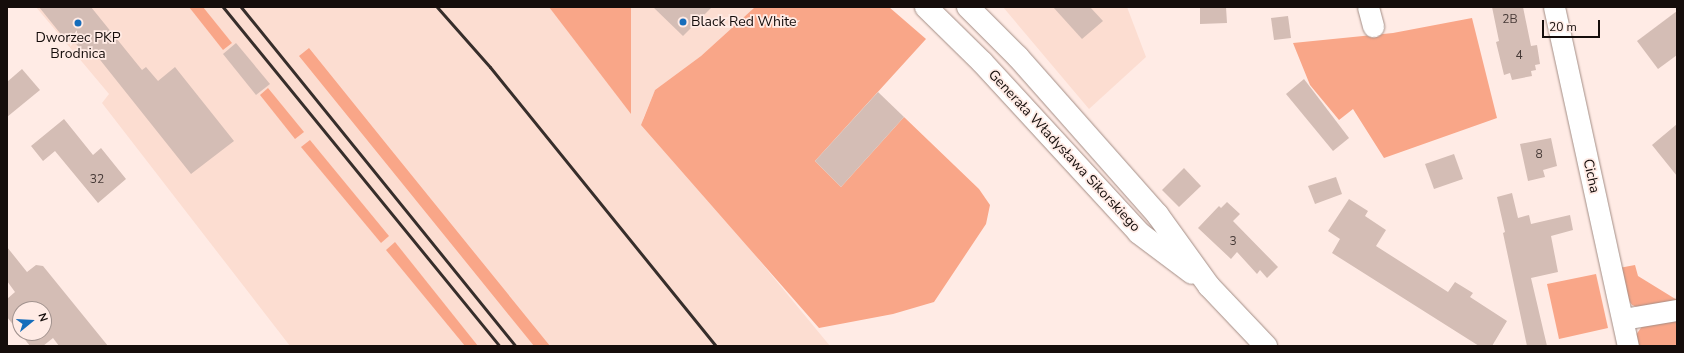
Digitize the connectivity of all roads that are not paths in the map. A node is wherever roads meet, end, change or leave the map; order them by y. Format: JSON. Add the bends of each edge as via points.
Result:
{"nodes":[{"id":1,"x":926,"y":7,"type":"edge"},
{"id":2,"x":968,"y":7,"type":"edge"},
{"id":3,"x":1554,"y":7,"type":"edge"},
{"id":4,"x":1209,"y":286,"type":"junction"},
{"id":5,"x":1677,"y":310,"type":"edge"},
{"id":6,"x":1623,"y":319,"type":"junction"},
{"id":7,"x":1266,"y":346,"type":"edge"},
{"id":8,"x":1628,"y":346,"type":"edge"}],
"edges":[{"from":1,"to":4,"type":"main road","name":"Generała Władysława Sikorskiego","via":[[982,62],[1138,233]]},
{"from":2,"to":4,"type":"main road","name":"Generała Władysława Sikorskiego","via":[[1018,57],[1157,214]]},
{"from":3,"to":6,"type":"street","name":"Cicha"},
{"from":4,"to":7,"type":"main road","name":"Generała Władysława Sikorskiego"},
{"from":5,"to":6,"type":"street"},
{"from":6,"to":8,"type":"street","name":"Cicha"}]}
